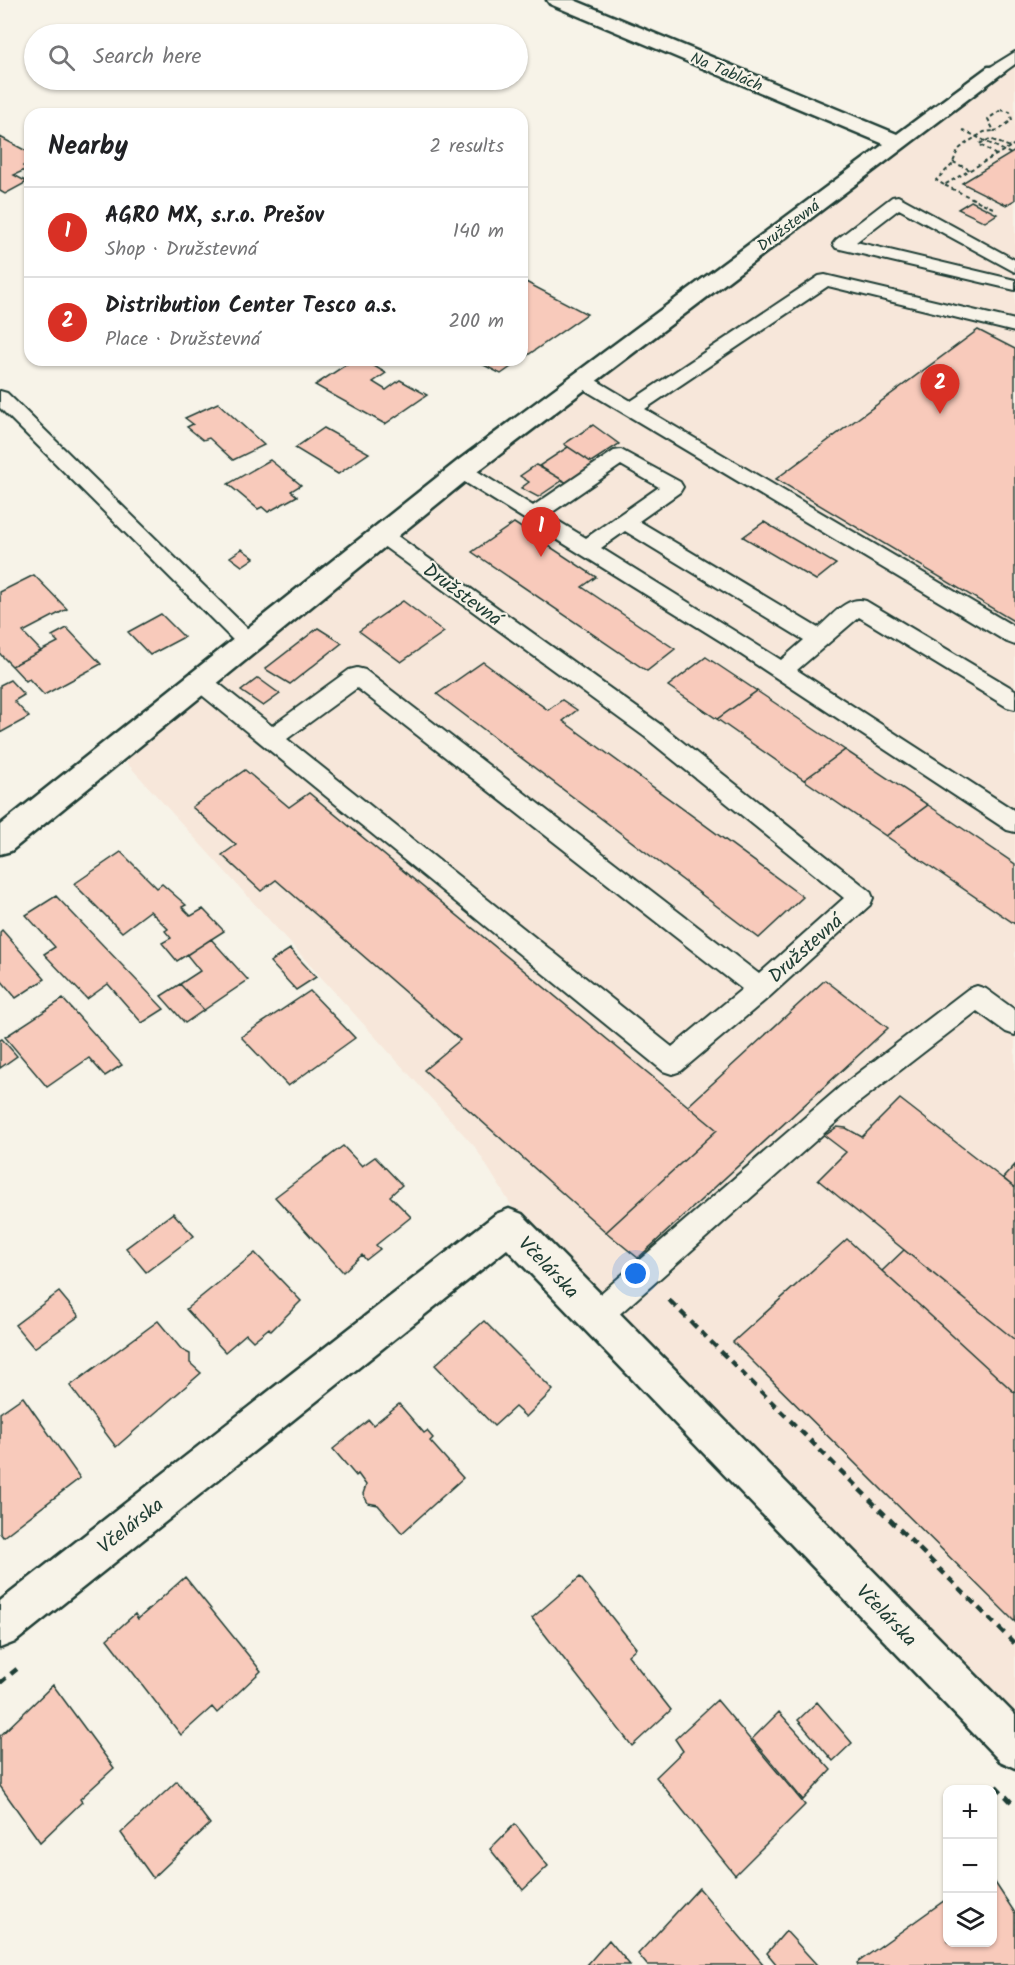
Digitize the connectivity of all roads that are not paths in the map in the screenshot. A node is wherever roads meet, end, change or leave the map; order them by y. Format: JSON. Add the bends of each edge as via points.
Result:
{"nodes":[{"id":1,"x":557,"y":0,"type":"edge"},
{"id":2,"x":1015,"y":57,"type":"edge"},
{"id":3,"x":994,"y":71,"type":"junction"},
{"id":4,"x":1015,"y":81,"type":"edge"},
{"id":5,"x":897,"y":142,"type":"junction"},
{"id":6,"x":1015,"y":267,"type":"edge"},
{"id":7,"x":1015,"y":285,"type":"edge"},
{"id":8,"x":1015,"y":326,"type":"edge"},
{"id":9,"x":582,"y":380,"type":"junction"},
{"id":10,"x":0,"y":397,"type":"edge"},
{"id":11,"x":632,"y":409,"type":"junction"},
{"id":12,"x":462,"y":471,"type":"junction"},
{"id":13,"x":533,"y":515,"type":"junction"},
{"id":14,"x":624,"y":521,"type":"junction"},
{"id":15,"x":382,"y":535,"type":"junction"},
{"id":16,"x":586,"y":548,"type":"junction"},
{"id":17,"x":1015,"y":637,"type":"edge"},
{"id":18,"x":820,"y":639,"type":"junction"},
{"id":19,"x":248,"y":642,"type":"junction"},
{"id":20,"x":782,"y":670,"type":"junction"},
{"id":21,"x":200,"y":681,"type":"junction"},
{"id":22,"x":1015,"y":701,"type":"edge"},
{"id":23,"x":272,"y":738,"type":"junction"},
{"id":24,"x":1015,"y":823,"type":"edge"},
{"id":25,"x":0,"y":842,"type":"edge"},
{"id":26,"x":760,"y":989,"type":"junction"},
{"id":27,"x":1015,"y":1024,"type":"edge"},
{"id":28,"x":596,"y":1316,"type":"junction"},
{"id":29,"x":0,"y":1627,"type":"edge"},
{"id":30,"x":1015,"y":1746,"type":"edge"}],
"edges":[{"from":1,"to":5,"type":"street","name":"Na Tablách"},
{"from":2,"to":3,"type":"lane","name":"Družstevná"},
{"from":3,"to":4,"type":"lane"},
{"from":3,"to":5,"type":"street","name":"Družstevná"},
{"from":5,"to":9,"type":"street","name":"Družstevná"},
{"from":6,"to":7,"type":"lane","via":[[898,201],[842,244]]},
{"from":8,"to":11,"type":"lane","via":[[825,280]]},
{"from":9,"to":11,"type":"lane"},
{"from":9,"to":12,"type":"street","name":"Družstevná"},
{"from":10,"to":19,"type":"lane"},
{"from":11,"to":17,"type":"lane"},
{"from":12,"to":13,"type":"lane"},
{"from":12,"to":15,"type":"street","name":"Družstevná"},
{"from":13,"to":14,"type":"lane","via":[[621,456],[673,487]]},
{"from":13,"to":16,"type":"lane"},
{"from":14,"to":16,"type":"lane"},
{"from":14,"to":18,"type":"lane"},
{"from":15,"to":19,"type":"street","name":"Družstevná"},
{"from":15,"to":26,"type":"lane","name":"Družstevná","via":[[653,732],[861,898]]},
{"from":16,"to":20,"type":"lane"},
{"from":18,"to":20,"type":"lane"},
{"from":18,"to":22,"type":"lane","via":[[858,606]]},
{"from":19,"to":21,"type":"street","name":"Družstevná"},
{"from":20,"to":24,"type":"lane"},
{"from":21,"to":23,"type":"lane"},
{"from":21,"to":25,"type":"street","name":"Družstevná"},
{"from":23,"to":26,"type":"lane","name":"Družstevná","via":[[357,676]]},
{"from":23,"to":26,"type":"lane","via":[[672,1063]]},
{"from":27,"to":28,"type":"lane","via":[[977,997],[849,1095]]},
{"from":28,"to":29,"type":"street","name":"Včelárska","via":[[509,1226]]},
{"from":28,"to":30,"type":"street","name":"Včelárska"}]}
